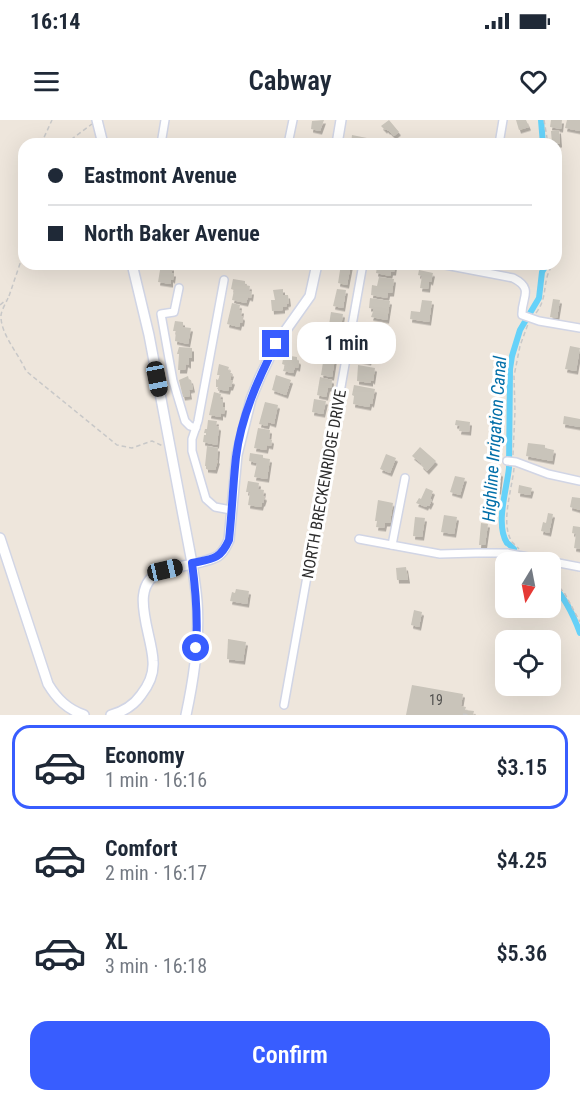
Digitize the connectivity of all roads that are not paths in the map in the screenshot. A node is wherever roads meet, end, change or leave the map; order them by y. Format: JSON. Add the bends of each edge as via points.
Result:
{"nodes":[{"id":1,"x":97,"y":120,"type":"edge"},
{"id":2,"x":165,"y":120,"type":"edge"},
{"id":3,"x":293,"y":120,"type":"edge"},
{"id":4,"x":341,"y":120,"type":"edge"},
{"id":5,"x":503,"y":120,"type":"edge"},
{"id":6,"x":102,"y":138,"type":"edge"},
{"id":7,"x":162,"y":138,"type":"edge"},
{"id":8,"x":289,"y":138,"type":"edge"},
{"id":9,"x":338,"y":138,"type":"edge"},
{"id":10,"x":500,"y":138,"type":"edge"},
{"id":11,"x":133,"y":270,"type":"edge"},
{"id":12,"x":316,"y":270,"type":"edge"},
{"id":13,"x":362,"y":270,"type":"edge"},
{"id":14,"x":471,"y":270,"type":"edge"},
{"id":15,"x":224,"y":280,"type":"dead end"},
{"id":16,"x":179,"y":288,"type":"dead end"},
{"id":17,"x":580,"y":328,"type":"edge"},
{"id":18,"x":196,"y":428,"type":"junction"},
{"id":19,"x":507,"y":461,"type":"dead end"},
{"id":20,"x":405,"y":478,"type":"dead end"},
{"id":21,"x":580,"y":480,"type":"edge"},
{"id":22,"x":231,"y":510,"type":"junction"},
{"id":23,"x":0,"y":538,"type":"edge"},
{"id":24,"x":359,"y":539,"type":"dead end"},
{"id":25,"x":392,"y":545,"type":"junction"},
{"id":26,"x":192,"y":563,"type":"junction"},
{"id":27,"x":580,"y":567,"type":"edge"},
{"id":28,"x":284,"y":705,"type":"dead end"},
{"id":29,"x":84,"y":715,"type":"edge"},
{"id":30,"x":111,"y":715,"type":"edge"},
{"id":31,"x":186,"y":715,"type":"edge"}],
"edges":[{"from":1,"to":6,"type":"main road"},
{"from":2,"to":7,"type":"street"},
{"from":3,"to":8,"type":"street"},
{"from":4,"to":9,"type":"main road"},
{"from":5,"to":10,"type":"street"},
{"from":11,"to":26,"type":"main road"},
{"from":12,"to":22,"type":"main road","via":[[310,296],[276,344],[250,399],[237,454]]},
{"from":13,"to":28,"type":"street","name":"NORTH BRECKENRIDGE DRIVE"},
{"from":14,"to":17,"type":"street","via":[[522,282],[526,298],[522,315]]},
{"from":15,"to":18,"type":"street"},
{"from":16,"to":18,"type":"street","via":[[174,312],[160,314],[184,421]]},
{"from":18,"to":22,"type":"street","via":[[192,451],[206,500],[215,507]]},
{"from":19,"to":21,"type":"street"},
{"from":20,"to":25,"type":"street"},
{"from":22,"to":26,"type":"main road","via":[[225,549],[219,556]]},
{"from":23,"to":29,"type":"main road","via":[[48,684],[62,704]]},
{"from":24,"to":25,"type":"street"},
{"from":25,"to":27,"type":"street","via":[[440,554],[531,557]]},
{"from":26,"to":30,"type":"main road","via":[[159,572],[148,581],[143,599],[153,660],[151,677],[138,700]]},
{"from":26,"to":31,"type":"main road","via":[[197,628],[194,678]]}]}
